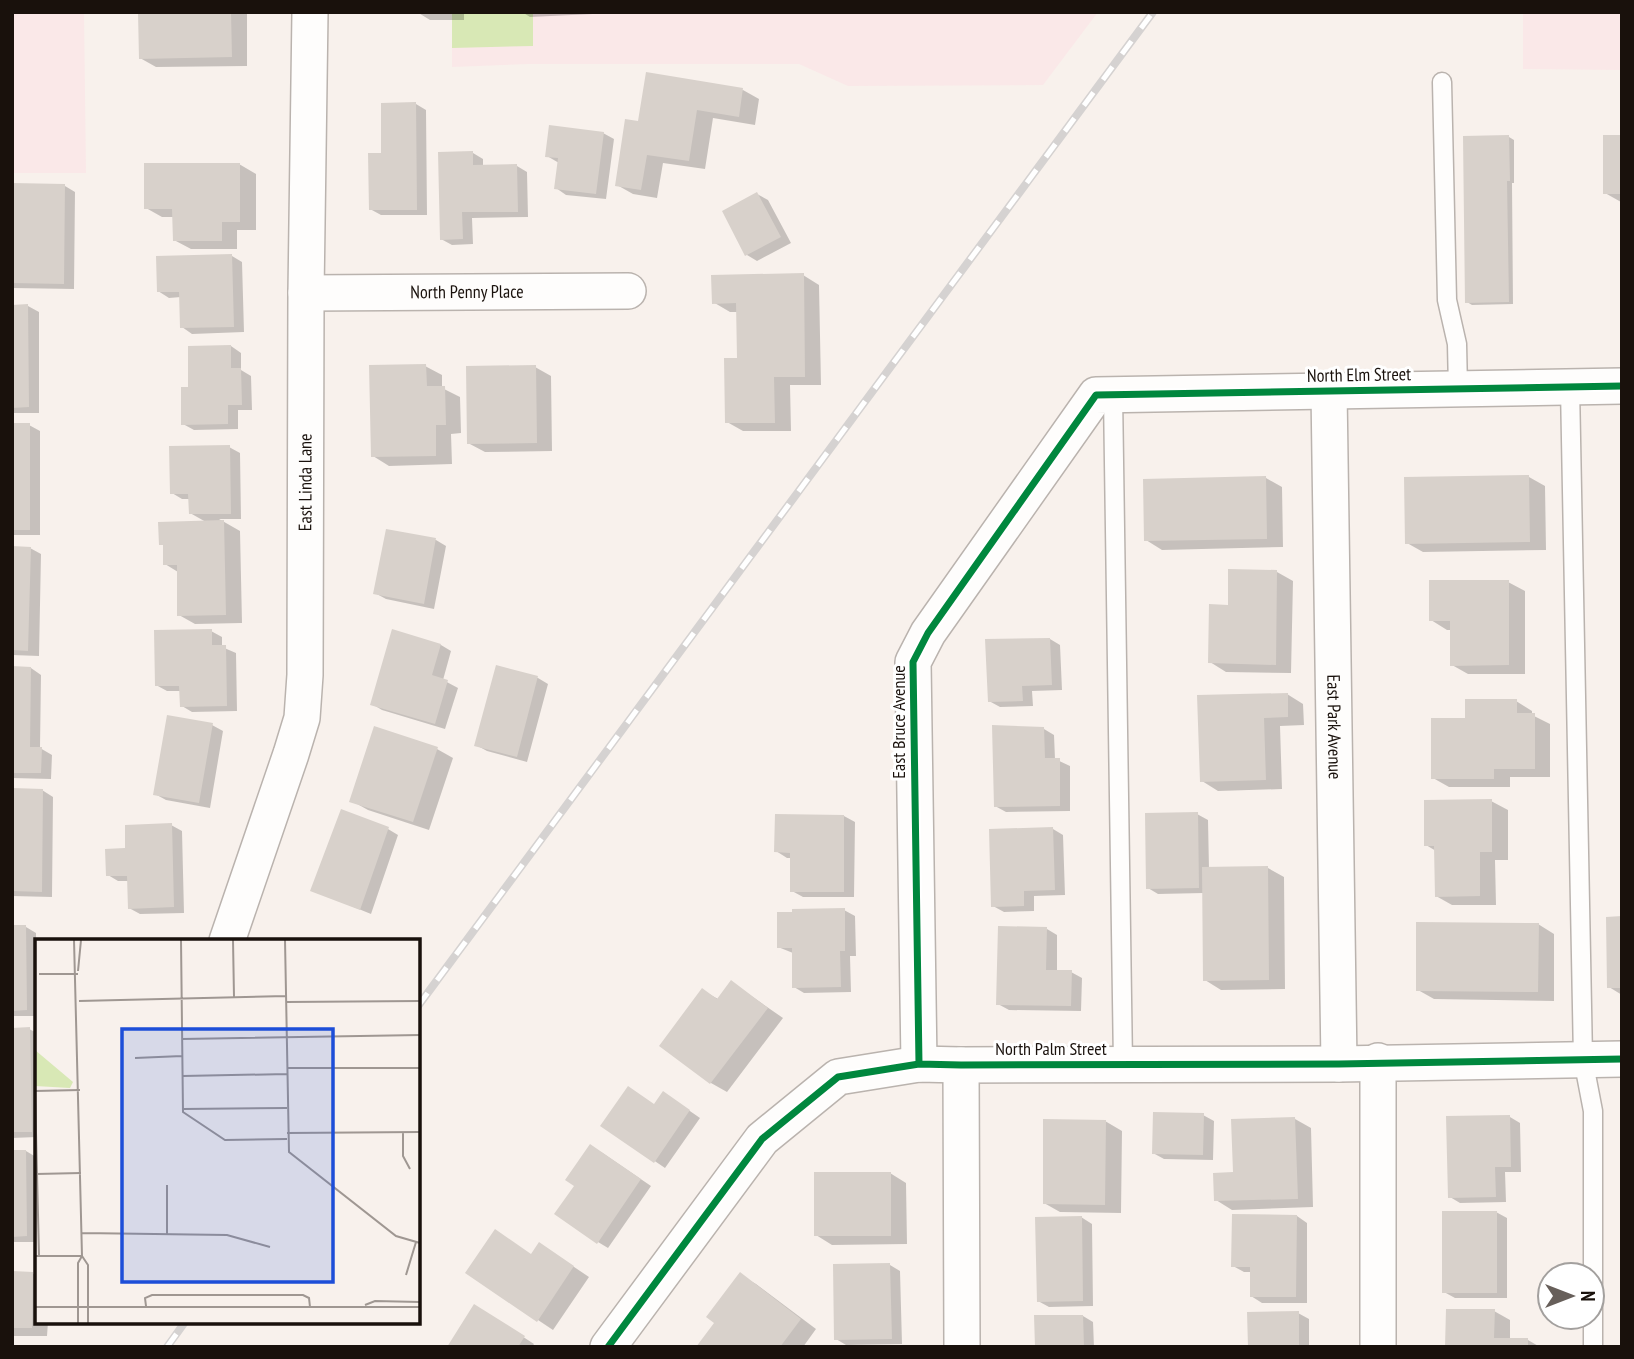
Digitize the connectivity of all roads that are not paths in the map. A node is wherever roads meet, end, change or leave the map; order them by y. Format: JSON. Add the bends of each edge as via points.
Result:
{"nodes":[{"id":1,"x":310,"y":12,"type":"edge"},
{"id":2,"x":1442,"y":82,"type":"dead end"},
{"id":3,"x":628,"y":290,"type":"dead end"},
{"id":4,"x":306,"y":293,"type":"junction"},
{"id":5,"x":1622,"y":386,"type":"edge"},
{"id":6,"x":1570,"y":387,"type":"junction"},
{"id":7,"x":1458,"y":389,"type":"junction"},
{"id":8,"x":1329,"y":391,"type":"junction"},
{"id":9,"x":1105,"y":394,"type":"junction"},
{"id":10,"x":228,"y":939,"type":"edge"},
{"id":11,"x":1583,"y":1059,"type":"junction"},
{"id":12,"x":1622,"y":1059,"type":"edge"},
{"id":13,"x":1378,"y":1061,"type":"junction"},
{"id":14,"x":919,"y":1064,"type":"junction"},
{"id":15,"x":1339,"y":1064,"type":"junction"},
{"id":16,"x":961,"y":1065,"type":"junction"},
{"id":17,"x":1123,"y":1065,"type":"junction"},
{"id":18,"x":608,"y":1347,"type":"edge"},
{"id":19,"x":962,"y":1347,"type":"edge"},
{"id":20,"x":1378,"y":1347,"type":"edge"},
{"id":21,"x":1593,"y":1347,"type":"edge"}],
"edges":[{"from":1,"to":4,"type":"street","name":"East Linda Lane"},
{"from":2,"to":7,"type":"lane","via":[[1447,300],[1457,344]]},
{"from":3,"to":4,"type":"street","name":"North Penny Place"},
{"from":4,"to":10,"type":"street","name":"East Linda Lane","via":[[302,718]]},
{"from":5,"to":6,"type":"street","name":"North Elm Street"},
{"from":6,"to":7,"type":"street","name":"North Elm Street"},
{"from":6,"to":11,"type":"lane"},
{"from":7,"to":8,"type":"street","name":"North Elm Street"},
{"from":8,"to":9,"type":"street","name":"North Elm Street"},
{"from":8,"to":15,"type":"street","name":"East Park Avenue"},
{"from":9,"to":14,"type":"street","name":"East Bruce Avenue","via":[[928,634],[913,662]]},
{"from":9,"to":17,"type":"lane"},
{"from":11,"to":12,"type":"street","name":"North Palm Street"},
{"from":11,"to":13,"type":"street","name":"North Palm Street"},
{"from":11,"to":21,"type":"lane","via":[[1593,1111]]},
{"from":13,"to":15,"type":"street","name":"North Palm Street"},
{"from":13,"to":20,"type":"street"},
{"from":14,"to":16,"type":"street","name":"North Palm Street"},
{"from":14,"to":18,"type":"street","name":"North Palm Street","via":[[838,1077],[762,1139]]},
{"from":15,"to":17,"type":"street","name":"North Palm Street"},
{"from":16,"to":17,"type":"street","name":"North Palm Street"},
{"from":16,"to":19,"type":"street"}]}
